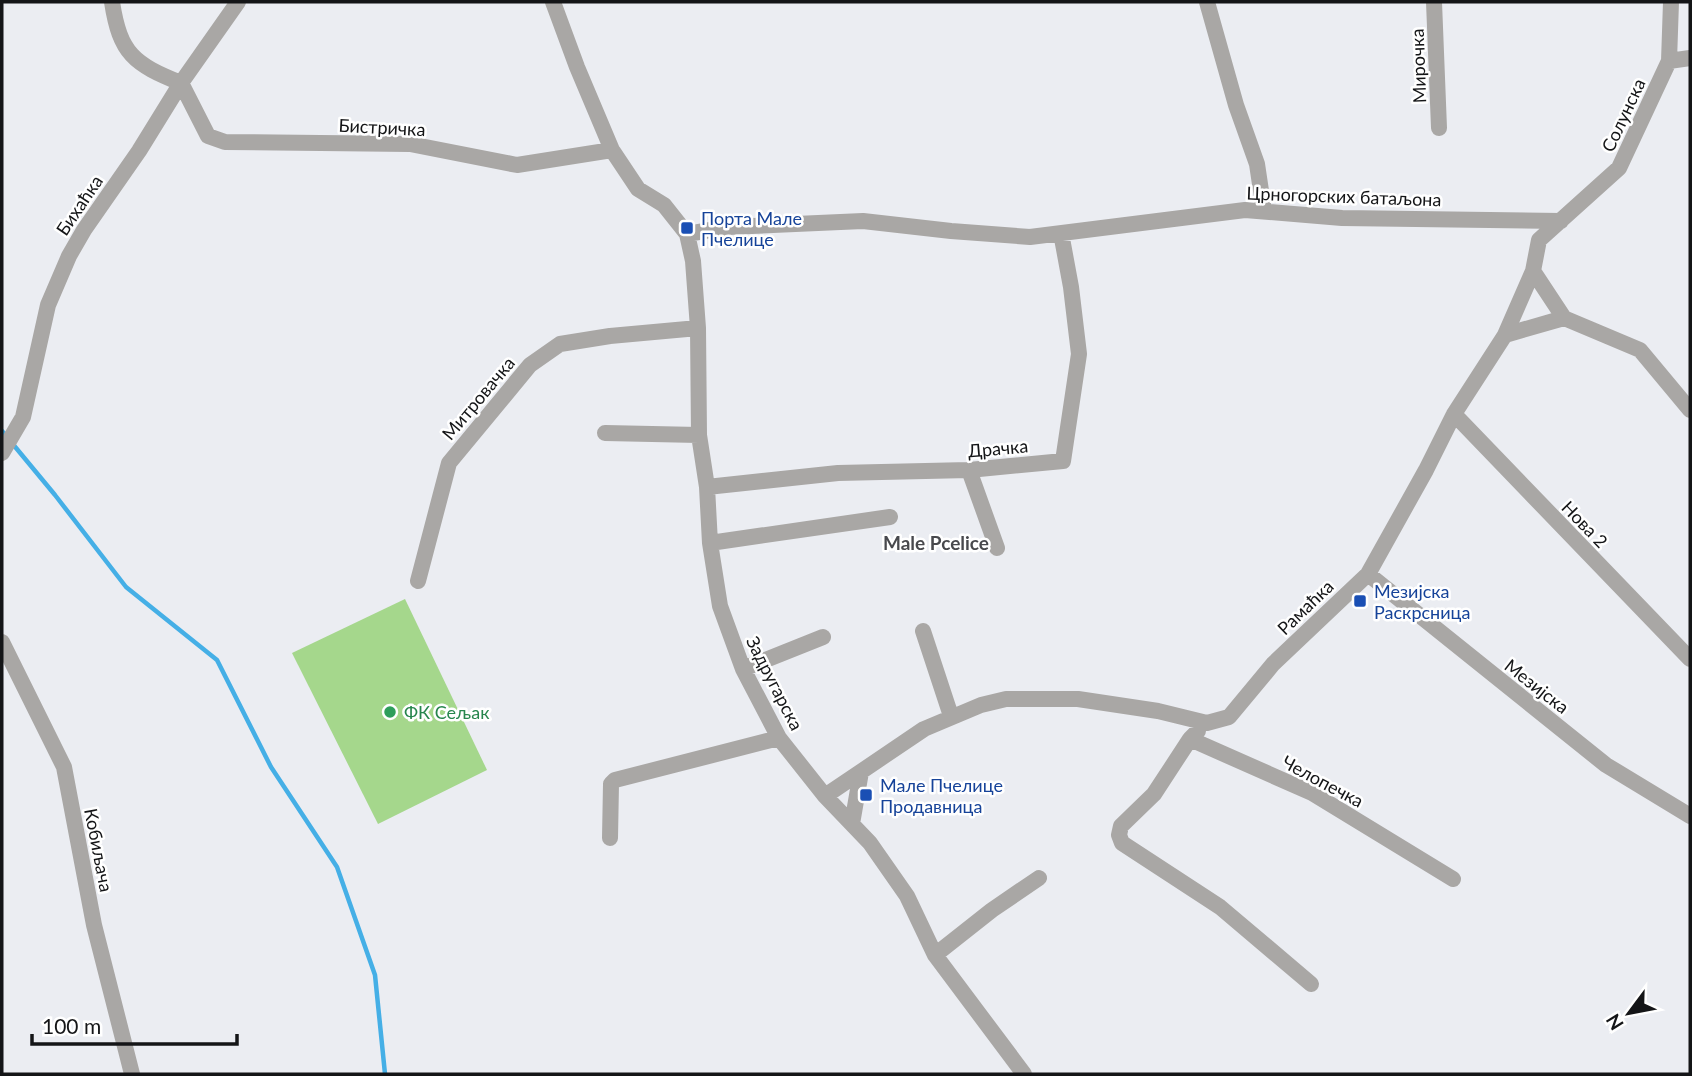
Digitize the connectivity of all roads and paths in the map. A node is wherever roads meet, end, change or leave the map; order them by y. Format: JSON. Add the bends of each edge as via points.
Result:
{"nodes":[{"id":1,"x":112,"y":2,"type":"edge"},
{"id":2,"x":238,"y":2,"type":"edge"},
{"id":3,"x":553,"y":2,"type":"edge"},
{"id":4,"x":1207,"y":2,"type":"edge"},
{"id":5,"x":1434,"y":2,"type":"edge"},
{"id":6,"x":1671,"y":2,"type":"edge"},
{"id":7,"x":1690,"y":58,"type":"edge"},
{"id":8,"x":1670,"y":61,"type":"junction"},
{"id":9,"x":181,"y":83,"type":"junction"},
{"id":10,"x":1439,"y":128,"type":"dead end"},
{"id":11,"x":612,"y":149,"type":"junction"},
{"id":12,"x":1264,"y":211,"type":"junction"},
{"id":13,"x":1561,"y":220,"type":"junction"},
{"id":14,"x":1061,"y":233,"type":"junction"},
{"id":15,"x":687,"y":234,"type":"junction"},
{"id":16,"x":1533,"y":271,"type":"junction"},
{"id":17,"x":1564,"y":318,"type":"junction"},
{"id":18,"x":698,"y":328,"type":"junction"},
{"id":19,"x":1505,"y":335,"type":"junction"},
{"id":20,"x":1688,"y":405,"type":"edge"},
{"id":21,"x":1454,"y":414,"type":"junction"},
{"id":22,"x":605,"y":433,"type":"dead end"},
{"id":23,"x":699,"y":435,"type":"junction"},
{"id":24,"x":7,"y":445,"type":"edge"},
{"id":25,"x":969,"y":470,"type":"junction"},
{"id":26,"x":707,"y":487,"type":"junction"},
{"id":27,"x":890,"y":517,"type":"dead end"},
{"id":28,"x":710,"y":543,"type":"junction"},
{"id":29,"x":997,"y":548,"type":"dead end"},
{"id":30,"x":1368,"y":573,"type":"junction"},
{"id":31,"x":418,"y":581,"type":"dead end"},
{"id":32,"x":923,"y":631,"type":"dead end"},
{"id":33,"x":822,"y":637,"type":"dead end"},
{"id":34,"x":2,"y":642,"type":"edge"},
{"id":35,"x":1690,"y":659,"type":"edge"},
{"id":36,"x":743,"y":669,"type":"junction"},
{"id":37,"x":951,"y":716,"type":"junction"},
{"id":38,"x":1207,"y":723,"type":"junction"},
{"id":39,"x":779,"y":738,"type":"junction"},
{"id":40,"x":1190,"y":739,"type":"junction"},
{"id":41,"x":861,"y":772,"type":"junction"},
{"id":42,"x":825,"y":796,"type":"junction"},
{"id":43,"x":1690,"y":816,"type":"edge"},
{"id":44,"x":852,"y":824,"type":"junction"},
{"id":45,"x":610,"y":838,"type":"dead end"},
{"id":46,"x":1039,"y":878,"type":"dead end"},
{"id":47,"x":1453,"y":879,"type":"dead end"},
{"id":48,"x":935,"y":955,"type":"junction"},
{"id":49,"x":1311,"y":984,"type":"dead end"},
{"id":50,"x":132,"y":1074,"type":"edge"},
{"id":51,"x":1024,"y":1074,"type":"edge"}],
"edges":[{"from":1,"to":9,"type":"street","via":[[122,43],[133,58]]},
{"from":2,"to":9,"type":"street","name":"Бихаћка"},
{"from":3,"to":11,"type":"street"},
{"from":4,"to":12,"type":"street","via":[[1257,164]]},
{"from":5,"to":10,"type":"street","name":"Мирочка"},
{"from":6,"to":8,"type":"street","name":"Солунска"},
{"from":7,"to":8,"type":"street"},
{"from":8,"to":13,"type":"street","name":"Солунска","via":[[1619,168]]},
{"from":9,"to":11,"type":"street","name":"Бистричка","via":[[208,136],[225,142],[410,144],[517,165]]},
{"from":9,"to":24,"type":"street","name":"Бихаћка","via":[[69,256],[48,305],[23,417]]},
{"from":11,"to":15,"type":"street","via":[[638,189],[664,205]]},
{"from":12,"to":13,"type":"street","name":"Црногорских батаљона","via":[[1342,218]]},
{"from":12,"to":14,"type":"street","name":"Црногорских батаљона"},
{"from":13,"to":16,"type":"street","via":[[1539,240]]},
{"from":14,"to":15,"type":"street","name":"Црногорских батаљона","via":[[1030,237],[863,221],[728,227]]},
{"from":14,"to":25,"type":"street","name":"Драчка","via":[[1079,354],[1063,461]]},
{"from":15,"to":18,"type":"street","name":"Задругарска"},
{"from":16,"to":17,"type":"street"},
{"from":16,"to":19,"type":"street","name":"Рамаћка"},
{"from":17,"to":19,"type":"street"},
{"from":17,"to":20,"type":"street","via":[[1640,350]]},
{"from":18,"to":23,"type":"street","name":"Задругарска"},
{"from":18,"to":31,"type":"street","name":"Митровачка","via":[[560,344],[530,365],[449,463]]},
{"from":19,"to":21,"type":"street","name":"Рамаћка"},
{"from":21,"to":30,"type":"street","name":"Рамаћка"},
{"from":21,"to":35,"type":"street","name":"Нова 2"},
{"from":22,"to":23,"type":"street"},
{"from":23,"to":26,"type":"street","name":"Задругарска"},
{"from":25,"to":26,"type":"street","name":"Драчка","via":[[838,473]]},
{"from":25,"to":29,"type":"street"},
{"from":26,"to":28,"type":"street","name":"Задругарска"},
{"from":27,"to":28,"type":"street"},
{"from":28,"to":36,"type":"street","name":"Задругарска","via":[[720,606]]},
{"from":30,"to":38,"type":"street","name":"Рамаћка","via":[[1273,664],[1229,717]]},
{"from":30,"to":43,"type":"street","name":"Мезијска","via":[[1606,765]]},
{"from":32,"to":37,"type":"street"},
{"from":33,"to":36,"type":"street"},
{"from":34,"to":50,"type":"street","name":"Кобиљача","via":[[64,767],[94,925]]},
{"from":36,"to":39,"type":"street","name":"Задругарска"},
{"from":37,"to":38,"type":"street","via":[[1006,699],[1078,699]]},
{"from":37,"to":41,"type":"street"},
{"from":38,"to":40,"type":"street"},
{"from":39,"to":42,"type":"street","name":"Задругарска"},
{"from":39,"to":45,"type":"street","via":[[615,780],[611,785]]},
{"from":40,"to":47,"type":"street","name":"Челопечка","via":[[1312,793]]},
{"from":40,"to":49,"type":"street","via":[[1154,794],[1121,826],[1122,843],[1220,907]]},
{"from":41,"to":42,"type":"street"},
{"from":41,"to":44,"type":"street"},
{"from":42,"to":44,"type":"street","name":"Задругарска"},
{"from":44,"to":48,"type":"street","name":"Задругарска","via":[[907,896]]},
{"from":46,"to":48,"type":"street"},
{"from":48,"to":51,"type":"street","name":"Задругарска"}]}
